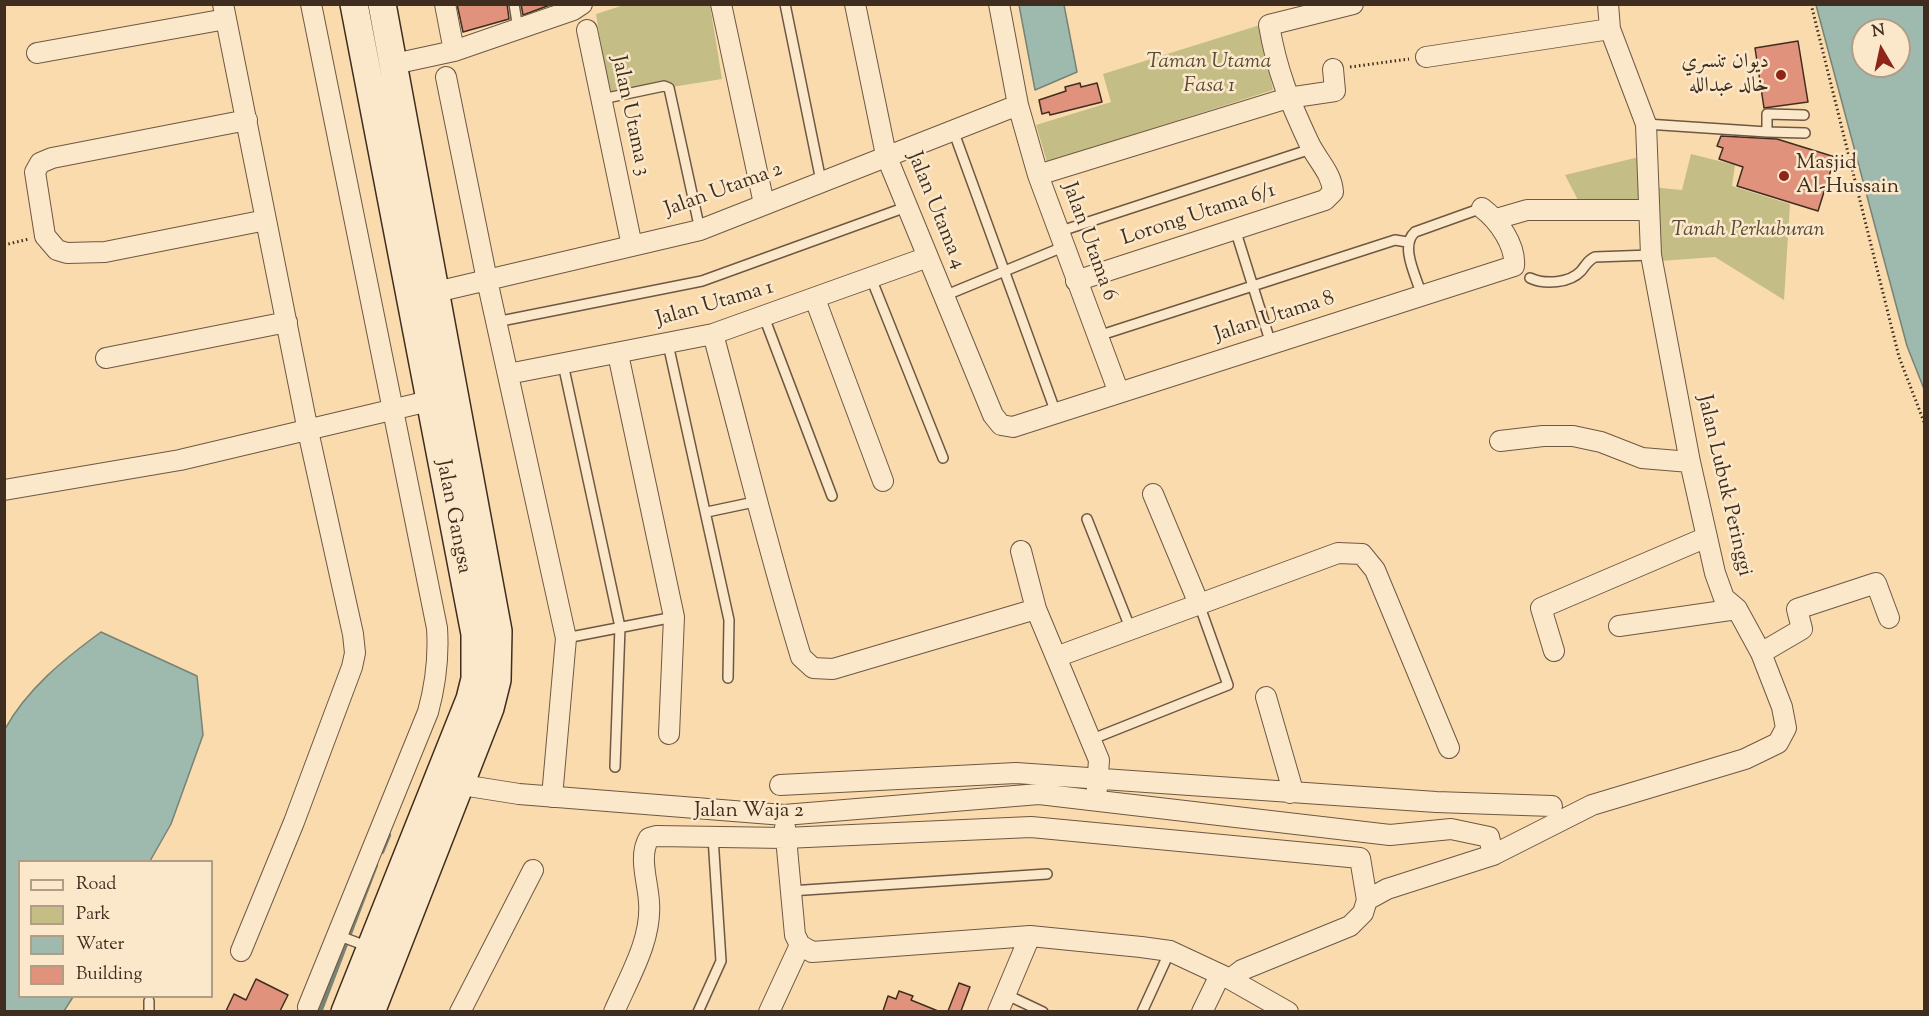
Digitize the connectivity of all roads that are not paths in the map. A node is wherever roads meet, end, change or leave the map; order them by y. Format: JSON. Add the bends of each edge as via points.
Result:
{"nodes":[{"id":1,"x":311,"y":4,"type":"edge"},
{"id":2,"x":354,"y":4,"type":"edge"},
{"id":3,"x":382,"y":4,"type":"edge"},
{"id":4,"x":445,"y":4,"type":"edge"},
{"id":5,"x":514,"y":4,"type":"edge"},
{"id":6,"x":582,"y":4,"type":"edge"},
{"id":7,"x":721,"y":4,"type":"edge"},
{"id":8,"x":785,"y":4,"type":"edge"},
{"id":9,"x":855,"y":4,"type":"edge"},
{"id":10,"x":999,"y":4,"type":"edge"},
{"id":11,"x":1353,"y":4,"type":"edge"},
{"id":12,"x":1608,"y":4,"type":"edge"},
{"id":13,"x":225,"y":12,"type":"edge"},
{"id":14,"x":518,"y":29,"type":"junction"},
{"id":15,"x":1610,"y":29,"type":"junction"},
{"id":16,"x":587,"y":30,"type":"dead end"},
{"id":17,"x":454,"y":51,"type":"junction"},
{"id":18,"x":38,"y":53,"type":"dead end"},
{"id":19,"x":1426,"y":57,"type":"road end"},
{"id":20,"x":394,"y":64,"type":"junction"},
{"id":21,"x":1333,"y":69,"type":"road end"},
{"id":22,"x":446,"y":77,"type":"dead end"},
{"id":23,"x":1288,"y":98,"type":"junction"},
{"id":24,"x":602,"y":99,"type":"junction"},
{"id":25,"x":1018,"y":105,"type":"junction"},
{"id":26,"x":1804,"y":115,"type":"dead end"},
{"id":27,"x":247,"y":120,"type":"junction"},
{"id":28,"x":1646,"y":124,"type":"junction"},
{"id":29,"x":953,"y":130,"type":"junction"},
{"id":30,"x":1767,"y":132,"type":"junction"},
{"id":31,"x":1805,"y":134,"type":"dead end"},
{"id":32,"x":1311,"y":149,"type":"junction"},
{"id":33,"x":886,"y":155,"type":"junction"},
{"id":34,"x":1038,"y":175,"type":"junction"},
{"id":35,"x":821,"y":181,"type":"junction"},
{"id":36,"x":764,"y":204,"type":"junction"},
{"id":37,"x":909,"y":206,"type":"junction"},
{"id":38,"x":1647,"y":210,"type":"junction"},
{"id":39,"x":1489,"y":213,"type":"junction"},
{"id":40,"x":266,"y":220,"type":"junction"},
{"id":41,"x":1235,"y":229,"type":"junction"},
{"id":42,"x":700,"y":230,"type":"junction"},
{"id":43,"x":1061,"y":239,"type":"junction"},
{"id":44,"x":1407,"y":242,"type":"junction"},
{"id":45,"x":632,"y":246,"type":"junction"},
{"id":46,"x":1651,"y":255,"type":"junction"},
{"id":47,"x":928,"y":257,"type":"junction"},
{"id":48,"x":1004,"y":271,"type":"junction"},
{"id":49,"x":871,"y":278,"type":"junction"},
{"id":50,"x":1530,"y":278,"type":"dead end"},
{"id":51,"x":487,"y":280,"type":"junction"},
{"id":52,"x":1076,"y":280,"type":"junction"},
{"id":53,"x":1253,"y":285,"type":"junction"},
{"id":54,"x":436,"y":292,"type":"junction"},
{"id":55,"x":944,"y":296,"type":"junction"},
{"id":56,"x":1422,"y":296,"type":"junction"},
{"id":57,"x":815,"y":299,"type":"junction"},
{"id":58,"x":764,"y":317,"type":"junction"},
{"id":59,"x":287,"y":322,"type":"junction"},
{"id":60,"x":496,"y":322,"type":"junction"},
{"id":61,"x":712,"y":334,"type":"junction"},
{"id":62,"x":1098,"y":336,"type":"junction"},
{"id":63,"x":668,"y":344,"type":"junction"},
{"id":64,"x":1271,"y":344,"type":"junction"},
{"id":65,"x":618,"y":354,"type":"junction"},
{"id":66,"x":106,"y":358,"type":"dead end"},
{"id":67,"x":562,"y":364,"type":"junction"},
{"id":68,"x":508,"y":374,"type":"junction"},
{"id":69,"x":1119,"y":393,"type":"junction"},
{"id":70,"x":429,"y":401,"type":"junction"},
{"id":71,"x":392,"y":408,"type":"junction"},
{"id":72,"x":1056,"y":413,"type":"junction"},
{"id":73,"x":1000,"y":425,"type":"joint"},
{"id":74,"x":308,"y":431,"type":"junction"},
{"id":75,"x":1500,"y":441,"type":"dead end"},
{"id":76,"x":943,"y":458,"type":"dead end"},
{"id":77,"x":1690,"y":462,"type":"junction"},
{"id":78,"x":883,"y":481,"type":"dead end"},
{"id":79,"x":4,"y":490,"type":"edge"},
{"id":80,"x":1153,"y":494,"type":"dead end"},
{"id":81,"x":832,"y":496,"type":"dead end"},
{"id":82,"x":759,"y":501,"type":"junction"},
{"id":83,"x":707,"y":512,"type":"junction"},
{"id":84,"x":1087,"y":519,"type":"dead end"},
{"id":85,"x":1707,"y":537,"type":"junction"},
{"id":86,"x":1021,"y":551,"type":"dead end"},
{"id":87,"x":1199,"y":604,"type":"junction"},
{"id":88,"x":1036,"y":609,"type":"junction"},
{"id":89,"x":1737,"y":609,"type":"junction"},
{"id":90,"x":674,"y":617,"type":"junction"},
{"id":91,"x":1889,"y":618,"type":"dead end"},
{"id":92,"x":1619,"y":626,"type":"dead end"},
{"id":93,"x":620,"y":627,"type":"junction"},
{"id":94,"x":1131,"y":630,"type":"junction"},
{"id":95,"x":566,"y":638,"type":"junction"},
{"id":96,"x":1554,"y":651,"type":"dead end"},
{"id":97,"x":1761,"y":653,"type":"junction"},
{"id":98,"x":1056,"y":657,"type":"junction"},
{"id":99,"x":728,"y":678,"type":"dead end"},
{"id":100,"x":1266,"y":697,"type":"dead end"},
{"id":101,"x":669,"y":734,"type":"dead end"},
{"id":102,"x":1090,"y":740,"type":"junction"},
{"id":103,"x":1449,"y":748,"type":"dead end"},
{"id":104,"x":615,"y":767,"type":"dead end"},
{"id":105,"x":929,"y":777,"type":"junction"},
{"id":106,"x":1098,"y":778,"type":"junction"},
{"id":107,"x":462,"y":785,"type":"junction"},
{"id":108,"x":780,"y":785,"type":"dead end"},
{"id":109,"x":1290,"y":793,"type":"junction"},
{"id":110,"x":552,"y":796,"type":"junction"},
{"id":111,"x":1096,"y":799,"type":"junction"},
{"id":112,"x":930,"y":803,"type":"junction"},
{"id":113,"x":1486,"y":804,"type":"junction"},
{"id":114,"x":1552,"y":806,"type":"dead end"},
{"id":115,"x":784,"y":815,"type":"junction"},
{"id":116,"x":1390,"y":834,"type":"junction"},
{"id":117,"x":713,"y":837,"type":"junction"},
{"id":118,"x":785,"y":838,"type":"junction"},
{"id":119,"x":1491,"y":846,"type":"junction"},
{"id":120,"x":1360,"y":858,"type":"junction"},
{"id":121,"x":533,"y":870,"type":"dead end"},
{"id":122,"x":1047,"y":874,"type":"dead end"},
{"id":123,"x":790,"y":891,"type":"junction"},
{"id":124,"x":1367,"y":900,"type":"junction"},
{"id":125,"x":1030,"y":936,"type":"junction"},
{"id":126,"x":353,"y":941,"type":"junction"},
{"id":127,"x":800,"y":945,"type":"junction"},
{"id":128,"x":241,"y":951,"type":"dead end"},
{"id":129,"x":1170,"y":951,"type":"junction"},
{"id":130,"x":1225,"y":977,"type":"junction"},
{"id":131,"x":1001,"y":1003,"type":"edge"},
{"id":132,"x":308,"y":1007,"type":"dead end"},
{"id":133,"x":1278,"y":1009,"type":"edge"},
{"id":134,"x":345,"y":1011,"type":"edge"},
{"id":135,"x":371,"y":1011,"type":"edge"},
{"id":136,"x":460,"y":1011,"type":"edge"},
{"id":137,"x":614,"y":1011,"type":"edge"},
{"id":138,"x":698,"y":1011,"type":"edge"},
{"id":139,"x":769,"y":1011,"type":"edge"},
{"id":140,"x":1042,"y":1011,"type":"edge"},
{"id":141,"x":1142,"y":1011,"type":"edge"},
{"id":142,"x":1202,"y":1011,"type":"edge"}],
"edges":[{"from":1,"to":71,"type":"street"},
{"from":2,"to":70,"type":"main road","name":"Jalan Gangsa"},
{"from":3,"to":20,"type":"main road","name":"Jalan Gangsa"},
{"from":4,"to":17,"type":"street"},
{"from":5,"to":14,"type":"lane"},
{"from":6,"to":14,"type":"street"},
{"from":7,"to":36,"type":"street"},
{"from":8,"to":35,"type":"lane"},
{"from":9,"to":33,"type":"street","name":"Jalan Utama 4"},
{"from":10,"to":25,"type":"street"},
{"from":11,"to":23,"type":"street","via":[[1269,25],[1276,66]]},
{"from":12,"to":15,"type":"street","name":"Jalan Lubuk Peringgi"},
{"from":13,"to":18,"type":"street"},
{"from":13,"to":27,"type":"street"},
{"from":14,"to":17,"type":"street"},
{"from":15,"to":19,"type":"street"},
{"from":15,"to":28,"type":"street","name":"Jalan Lubuk Peringgi"},
{"from":16,"to":24,"type":"street","name":"Jalan Utama 3"},
{"from":17,"to":20,"type":"street"},
{"from":20,"to":54,"type":"main road","name":"Jalan Gangsa"},
{"from":21,"to":23,"type":"street","via":[[1335,91]]},
{"from":22,"to":51,"type":"street"},
{"from":23,"to":32,"type":"street"},
{"from":23,"to":34,"type":"street"},
{"from":24,"to":42,"type":"lane","via":[[669,88]]},
{"from":24,"to":45,"type":"street","name":"Jalan Utama 3"},
{"from":25,"to":29,"type":"street","name":"Jalan Utama 2"},
{"from":25,"to":34,"type":"street","name":"Jalan Utama 6"},
{"from":26,"to":30,"type":"lane","via":[[1767,114]]},
{"from":27,"to":40,"type":"street"},
{"from":27,"to":40,"type":"street","via":[[40,163],[35,172],[45,236],[57,250],[67,253],[105,252]]},
{"from":28,"to":30,"type":"lane"},
{"from":28,"to":38,"type":"street","name":"Jalan Lubuk Peringgi"},
{"from":29,"to":33,"type":"street","name":"Jalan Utama 2"},
{"from":29,"to":48,"type":"lane"},
{"from":30,"to":31,"type":"lane"},
{"from":32,"to":41,"type":"street","name":"Lorong Utama 6/1","via":[[1333,181],[1333,192],[1325,200]]},
{"from":32,"to":43,"type":"lane"},
{"from":33,"to":35,"type":"street","name":"Jalan Utama 2"},
{"from":33,"to":37,"type":"street","name":"Jalan Utama 4"},
{"from":34,"to":43,"type":"street","name":"Jalan Utama 6"},
{"from":35,"to":36,"type":"street","name":"Jalan Utama 2"},
{"from":36,"to":42,"type":"street","name":"Jalan Utama 2"},
{"from":37,"to":47,"type":"street","name":"Jalan Utama 4"},
{"from":37,"to":60,"type":"lane","via":[[702,281]]},
{"from":38,"to":39,"type":"street"},
{"from":38,"to":46,"type":"street","name":"Jalan Lubuk Peringgi"},
{"from":39,"to":44,"type":"lane","via":[[1415,232]]},
{"from":39,"to":56,"type":"street","name":"Jalan Utama 8","via":[[1515,255],[1514,266]]},
{"from":40,"to":59,"type":"street"},
{"from":41,"to":52,"type":"street","name":"Lorong Utama 6/1"},
{"from":41,"to":53,"type":"lane"},
{"from":42,"to":45,"type":"street","name":"Jalan Utama 2"},
{"from":43,"to":48,"type":"lane"},
{"from":43,"to":52,"type":"street","name":"Jalan Utama 6"},
{"from":44,"to":53,"type":"lane","via":[[1395,240]]},
{"from":44,"to":56,"type":"lane"},
{"from":45,"to":51,"type":"street","name":"Jalan Utama 2"},
{"from":46,"to":50,"type":"lane","via":[[1595,257],[1567,279],[1541,282]]},
{"from":46,"to":77,"type":"street","name":"Jalan Lubuk Peringgi"},
{"from":47,"to":49,"type":"street","name":"Jalan Utama 1"},
{"from":47,"to":55,"type":"street","name":"Jalan Utama 4"},
{"from":48,"to":55,"type":"lane"},
{"from":48,"to":72,"type":"lane"},
{"from":49,"to":57,"type":"street","name":"Jalan Utama 1"},
{"from":49,"to":76,"type":"lane"},
{"from":51,"to":54,"type":"street","name":"Jalan Utama 2"},
{"from":51,"to":60,"type":"street"},
{"from":52,"to":62,"type":"street","name":"Jalan Utama 6"},
{"from":53,"to":62,"type":"lane"},
{"from":53,"to":64,"type":"lane"},
{"from":54,"to":107,"type":"main road","name":"Jalan Gangsa","via":[[498,631],[495,689]]},
{"from":55,"to":73,"type":"street","name":"Jalan Utama 4"},
{"from":56,"to":64,"type":"street","name":"Jalan Utama 8"},
{"from":57,"to":58,"type":"street","name":"Jalan Utama 1"},
{"from":57,"to":78,"type":"street"},
{"from":58,"to":61,"type":"street","name":"Jalan Utama 1"},
{"from":58,"to":81,"type":"lane"},
{"from":59,"to":66,"type":"street"},
{"from":59,"to":74,"type":"street"},
{"from":60,"to":68,"type":"street"},
{"from":61,"to":63,"type":"street","name":"Jalan Utama 1"},
{"from":61,"to":82,"type":"street"},
{"from":62,"to":69,"type":"street","name":"Jalan Utama 6"},
{"from":63,"to":65,"type":"street","name":"Jalan Utama 1"},
{"from":63,"to":83,"type":"lane"},
{"from":64,"to":69,"type":"street","name":"Jalan Utama 8"},
{"from":65,"to":67,"type":"street","name":"Jalan Utama 1"},
{"from":65,"to":90,"type":"street"},
{"from":67,"to":68,"type":"street","name":"Jalan Utama 1"},
{"from":67,"to":93,"type":"lane"},
{"from":68,"to":95,"type":"street"},
{"from":69,"to":72,"type":"street","name":"Jalan Utama 8"},
{"from":70,"to":71,"type":"street"},
{"from":70,"to":126,"type":"main road","name":"Jalan Gangsa","via":[[475,634],[475,679],[459,729]]},
{"from":71,"to":74,"type":"street"},
{"from":71,"to":126,"type":"street","via":[[437,628],[438,673]]},
{"from":72,"to":73,"type":"street","name":"Jalan Utama 8","via":[[1013,427]]},
{"from":74,"to":79,"type":"street","via":[[180,460]]},
{"from":74,"to":128,"type":"street","via":[[355,653],[294,822]]},
{"from":75,"to":77,"type":"street","via":[[1573,436],[1642,458]]},
{"from":77,"to":85,"type":"street","name":"Jalan Lubuk Peringgi"},
{"from":80,"to":87,"type":"street"},
{"from":82,"to":83,"type":"lane"},
{"from":82,"to":88,"type":"street","via":[[801,657],[813,668],[853,664]]},
{"from":83,"to":99,"type":"lane","via":[[729,620]]},
{"from":84,"to":94,"type":"lane"},
{"from":85,"to":89,"type":"street","name":"Jalan Lubuk Peringgi","via":[[1718,586],[1724,598]]},
{"from":85,"to":96,"type":"street","via":[[1541,608]]},
{"from":86,"to":88,"type":"street"},
{"from":87,"to":94,"type":"street"},
{"from":87,"to":102,"type":"lane","via":[[1228,685]]},
{"from":87,"to":103,"type":"street","via":[[1338,553],[1362,554],[1375,570]]},
{"from":88,"to":98,"type":"street"},
{"from":89,"to":92,"type":"street"},
{"from":89,"to":97,"type":"street","name":"Jalan Lubuk Peringgi"},
{"from":90,"to":93,"type":"lane"},
{"from":90,"to":101,"type":"street"},
{"from":91,"to":97,"type":"street","via":[[1876,583],[1797,609],[1802,629]]},
{"from":93,"to":95,"type":"lane"},
{"from":93,"to":104,"type":"lane"},
{"from":94,"to":98,"type":"street"},
{"from":95,"to":110,"type":"street"},
{"from":97,"to":119,"type":"street","name":"Jalan Lubuk Peringgi","via":[[1787,721],[1778,743],[1745,759],[1592,805]]},
{"from":98,"to":102,"type":"street"},
{"from":100,"to":109,"type":"street","via":[[1291,784]]},
{"from":102,"to":106,"type":"street","via":[[1099,760]]},
{"from":105,"to":106,"type":"street","via":[[1016,772]]},
{"from":105,"to":108,"type":"street"},
{"from":105,"to":112,"type":"street"},
{"from":106,"to":109,"type":"street"},
{"from":106,"to":111,"type":"street"},
{"from":107,"to":110,"type":"street"},
{"from":107,"to":135,"type":"main road","name":"Jalan Gangsa"},
{"from":109,"to":113,"type":"street"},
{"from":110,"to":115,"type":"street"},
{"from":111,"to":112,"type":"street","via":[[1038,794]]},
{"from":111,"to":116,"type":"street"},
{"from":112,"to":115,"type":"street"},
{"from":113,"to":114,"type":"street"},
{"from":113,"to":119,"type":"street"},
{"from":115,"to":118,"type":"street"},
{"from":116,"to":119,"type":"street","via":[[1451,829]]},
{"from":116,"to":120,"type":"street"},
{"from":117,"to":118,"type":"street","name":"Jalan Waja 2"},
{"from":117,"to":137,"type":"street","name":"Jalan Waja 2","via":[[656,836],[646,844],[648,925]]},
{"from":117,"to":138,"type":"lane","via":[[721,960]]},
{"from":118,"to":120,"type":"street","name":"Jalan Waja 2","via":[[1031,827]]},
{"from":118,"to":123,"type":"street"},
{"from":119,"to":124,"type":"street","name":"Jalan Lubuk Peringgi"},
{"from":120,"to":124,"type":"street"},
{"from":121,"to":136,"type":"street"},
{"from":122,"to":123,"type":"lane"},
{"from":123,"to":127,"type":"street","via":[[795,935]]},
{"from":124,"to":130,"type":"street","via":[[1363,913],[1350,926]]},
{"from":125,"to":127,"type":"street","via":[[812,952]]},
{"from":125,"to":129,"type":"street"},
{"from":125,"to":131,"type":"street"},
{"from":126,"to":132,"type":"street"},
{"from":126,"to":134,"type":"main road","name":"Jalan Gangsa"},
{"from":127,"to":139,"type":"street"},
{"from":129,"to":130,"type":"street"},
{"from":129,"to":141,"type":"lane"},
{"from":130,"to":133,"type":"street"},
{"from":130,"to":142,"type":"street"},
{"from":131,"to":140,"type":"lane"}]}
